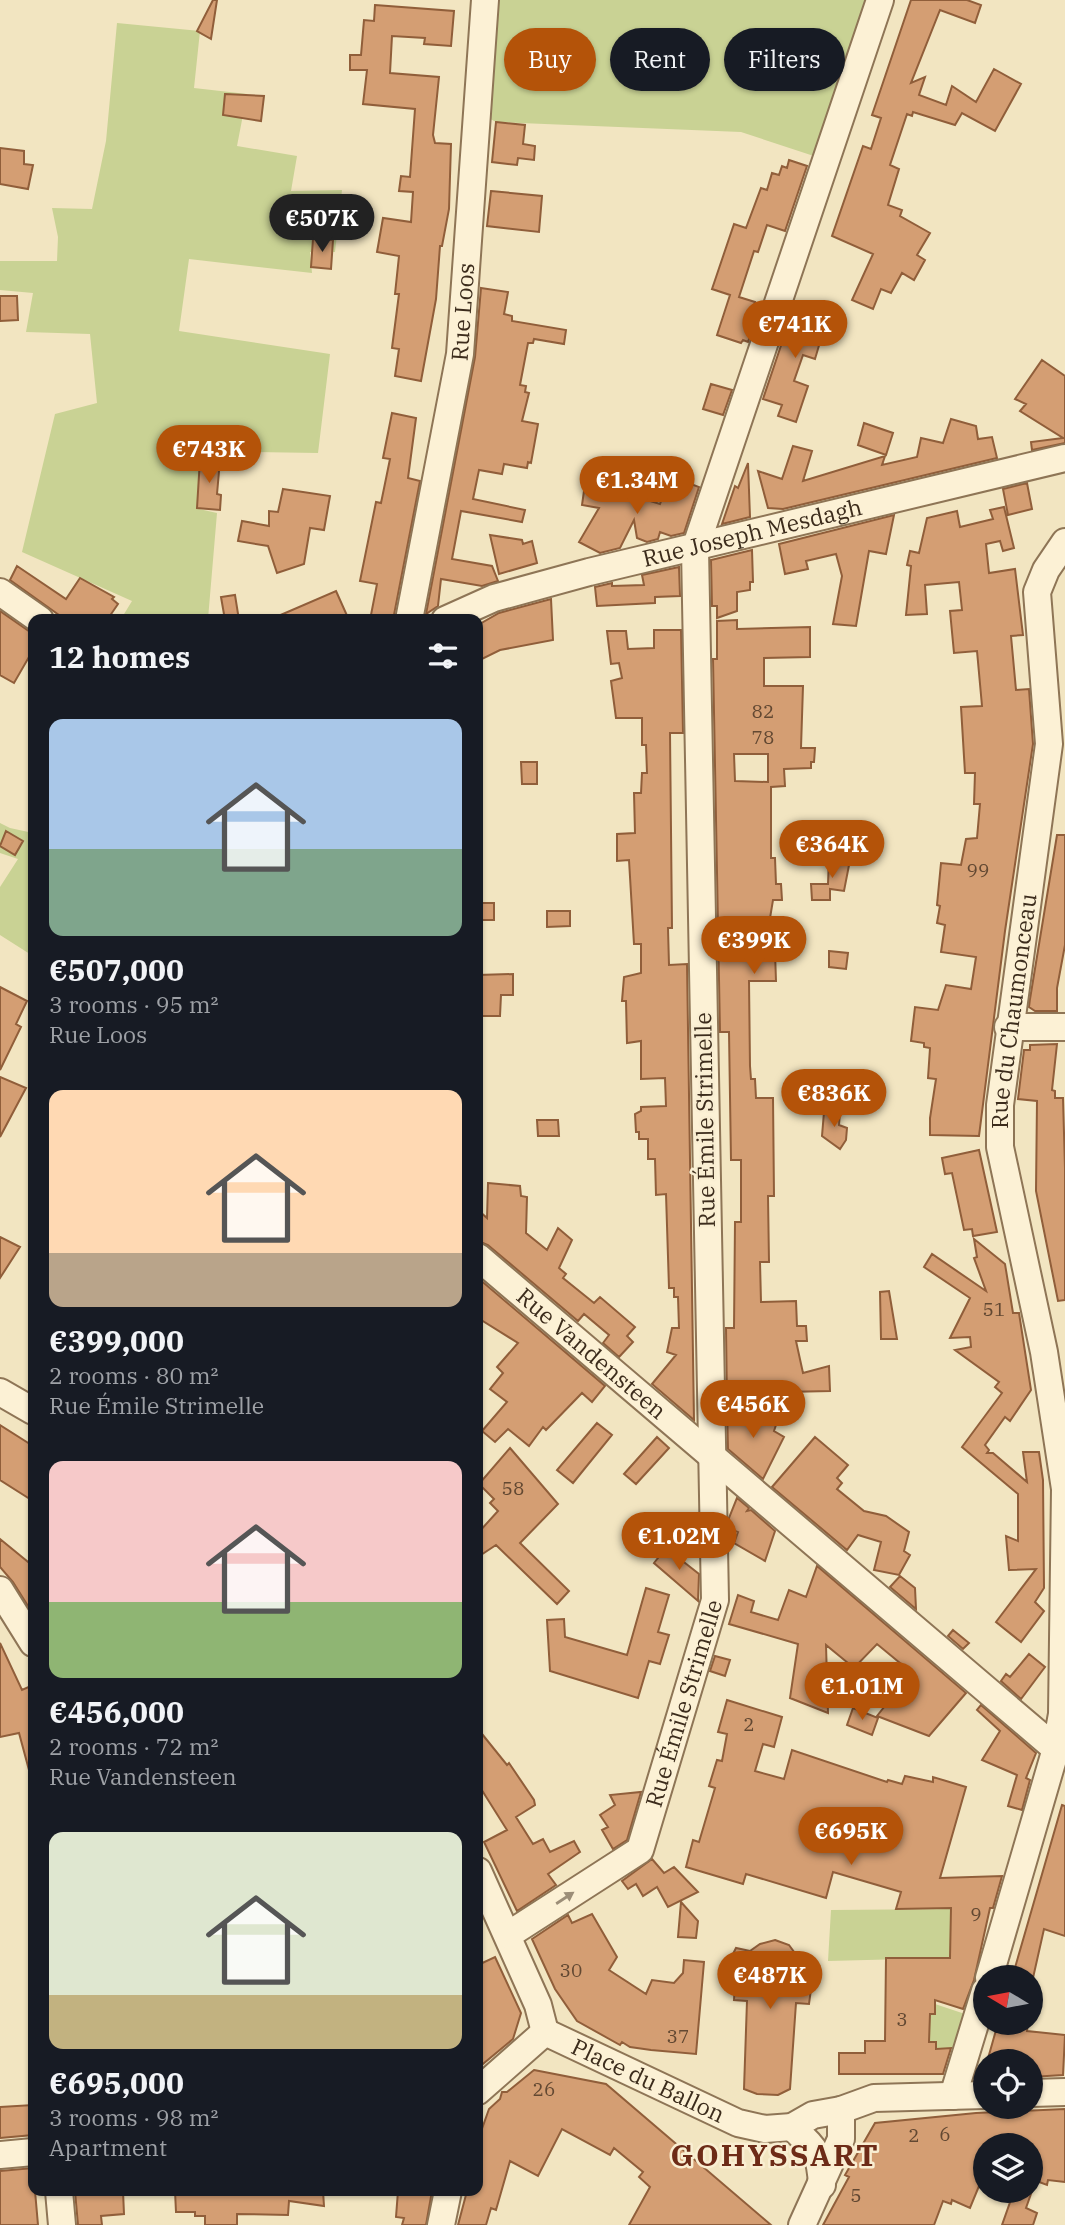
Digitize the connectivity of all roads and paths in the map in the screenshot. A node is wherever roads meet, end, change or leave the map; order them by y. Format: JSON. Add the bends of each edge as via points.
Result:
{"nodes":[{"id":1,"x":485,"y":0,"type":"edge"},
{"id":2,"x":880,"y":0,"type":"edge"},
{"id":3,"x":1065,"y":458,"type":"edge"},
{"id":4,"x":1065,"y":542,"type":"edge"},
{"id":5,"x":695,"y":549,"type":"junction"},
{"id":6,"x":0,"y":592,"type":"edge"},
{"id":7,"x":31,"y":614,"type":"edge"},
{"id":8,"x":410,"y":614,"type":"edge"},
{"id":9,"x":460,"y":614,"type":"edge"},
{"id":10,"x":1008,"y":1027,"type":"junction"},
{"id":11,"x":1065,"y":1027,"type":"edge"},
{"id":12,"x":483,"y":1261,"type":"edge"},
{"id":13,"x":1055,"y":1352,"type":"edge"},
{"id":14,"x":0,"y":1392,"type":"edge"},
{"id":15,"x":28,"y":1408,"type":"edge"},
{"id":16,"x":714,"y":1458,"type":"junction"},
{"id":17,"x":0,"y":1590,"type":"edge"},
{"id":18,"x":28,"y":1635,"type":"edge"},
{"id":19,"x":1056,"y":1749,"type":"junction"},
{"id":20,"x":483,"y":1882,"type":"edge"},
{"id":21,"x":508,"y":1936,"type":"junction"},
{"id":22,"x":993,"y":1965,"type":"edge"},
{"id":23,"x":973,"y":2030,"type":"edge"},
{"id":24,"x":545,"y":2032,"type":"junction"},
{"id":25,"x":483,"y":2087,"type":"edge"},
{"id":26,"x":1065,"y":2092,"type":"edge"},
{"id":27,"x":1043,"y":2093,"type":"edge"},
{"id":28,"x":973,"y":2095,"type":"edge"},
{"id":29,"x":953,"y":2096,"type":"junction"},
{"id":30,"x":841,"y":2110,"type":"junction"},
{"id":31,"x":792,"y":2127,"type":"junction"},
{"id":32,"x":28,"y":2152,"type":"edge"},
{"id":33,"x":0,"y":2155,"type":"edge"},
{"id":34,"x":822,"y":2185,"type":"junction"},
{"id":35,"x":59,"y":2196,"type":"edge"},
{"id":36,"x":447,"y":2196,"type":"edge"},
{"id":37,"x":62,"y":2225,"type":"edge"},
{"id":38,"x":441,"y":2225,"type":"edge"},
{"id":39,"x":802,"y":2225,"type":"edge"}],
"edges":[{"from":1,"to":8,"type":"street","name":"Rue Loos","via":[[460,354]]},
{"from":2,"to":5,"type":"street","name":"Rue Émile Strimelle"},
{"from":3,"to":5,"type":"street","name":"Rue Joseph Mesdagh"},
{"from":4,"to":10,"type":"street","name":"Rue du Chaumonceau","via":[[1037,592],[1049,744]]},
{"from":5,"to":9,"type":"street","name":"Rue Joseph Mesdagh","via":[[518,592]]},
{"from":5,"to":16,"type":"street","name":"Rue Émile Strimelle"},
{"from":6,"to":7,"type":"street"},
{"from":10,"to":11,"type":"street"},
{"from":10,"to":13,"type":"street","name":"Rue du Chaumonceau","via":[[1000,1147]]},
{"from":12,"to":16,"type":"street","name":"Rue Vandensteen"},
{"from":13,"to":19,"type":"street","name":"Rue du Chaumonceau","via":[[1065,1489],[1062,1714]]},
{"from":14,"to":15,"type":"street"},
{"from":16,"to":19,"type":"street","name":"Rue Vandensteen"},
{"from":21,"to":16,"type":"street","name":"Rue Émile Strimelle","one_way":true,"via":[[639,1850],[644,1841],[715,1600]]},
{"from":17,"to":18,"type":"street"},
{"from":19,"to":22,"type":"street","name":"Rue du Chaumonceau"},
{"from":20,"to":21,"type":"street"},
{"from":21,"to":24,"type":"street"},
{"from":23,"to":29,"type":"street"},
{"from":24,"to":25,"type":"street"},
{"from":24,"to":31,"type":"street","name":"Place du Ballon","via":[[738,2123],[765,2129]]},
{"from":26,"to":27,"type":"street"},
{"from":28,"to":29,"type":"street","name":"Place du Ballon"},
{"from":29,"to":30,"type":"street","name":"Place du Ballon","via":[[879,2098]]},
{"from":30,"to":31,"type":"street","name":"Place du Ballon","via":[[813,2115]]},
{"from":30,"to":34,"type":"street","via":[[841,2139]]},
{"from":31,"to":34,"type":"street","via":[[816,2150]]},
{"from":32,"to":33,"type":"street"},
{"from":34,"to":39,"type":"street"},
{"from":35,"to":37,"type":"street"},
{"from":36,"to":38,"type":"street"}]}
